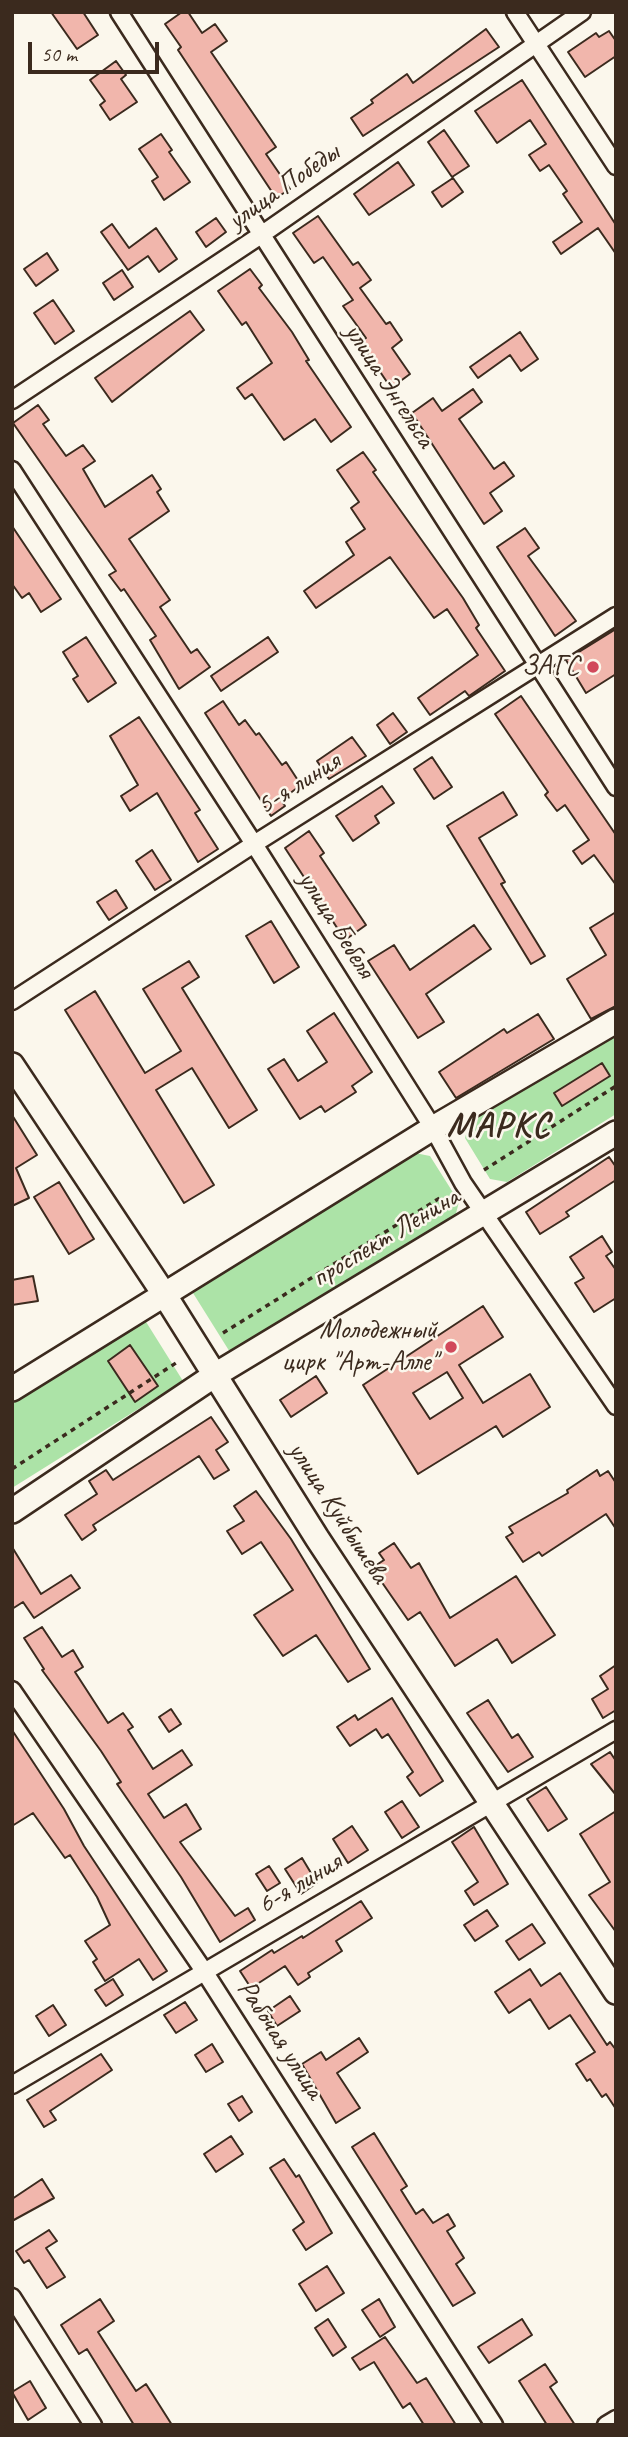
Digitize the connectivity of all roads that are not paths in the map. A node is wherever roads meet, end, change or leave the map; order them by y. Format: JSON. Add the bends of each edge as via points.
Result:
{"nodes":[{"id":1,"x":119,"y":12,"type":"edge"},
{"id":2,"x":515,"y":12,"type":"edge"},
{"id":3,"x":582,"y":12,"type":"edge"},
{"id":4,"x":536,"y":44,"type":"junction"},
{"id":5,"x":616,"y":166,"type":"edge"},
{"id":6,"x":261,"y":235,"type":"junction"},
{"id":7,"x":12,"y":400,"type":"edge"},
{"id":8,"x":12,"y":470,"type":"edge"},
{"id":9,"x":616,"y":616,"type":"edge"},
{"id":10,"x":536,"y":667,"type":"junction"},
{"id":11,"x":616,"y":787,"type":"edge"},
{"id":12,"x":254,"y":844,"type":"junction"},
{"id":13,"x":12,"y":1001,"type":"edge"},
{"id":14,"x":616,"y":1021,"type":"edge"},
{"id":15,"x":12,"y":1065,"type":"edge"},
{"id":16,"x":433,"y":1128,"type":"junction"},
{"id":17,"x":616,"y":1133,"type":"edge"},
{"id":18,"x":485,"y":1213,"type":"junction"},
{"id":19,"x":164,"y":1294,"type":"junction"},
{"id":20,"x":215,"y":1375,"type":"junction"},
{"id":21,"x":12,"y":1389,"type":"edge"},
{"id":22,"x":616,"y":1406,"type":"edge"},
{"id":23,"x":12,"y":1511,"type":"edge"},
{"id":24,"x":12,"y":1690,"type":"edge"},
{"id":25,"x":616,"y":1730,"type":"edge"},
{"id":26,"x":491,"y":1802,"type":"junction"},
{"id":27,"x":204,"y":1971,"type":"junction"},
{"id":28,"x":616,"y":1992,"type":"edge"},
{"id":29,"x":12,"y":2085,"type":"edge"},
{"id":30,"x":12,"y":2297,"type":"edge"},
{"id":31,"x":616,"y":2419,"type":"edge"},
{"id":32,"x":93,"y":2425,"type":"edge"},
{"id":33,"x":494,"y":2425,"type":"edge"},
{"id":34,"x":606,"y":2425,"type":"edge"}],
"edges":[{"from":1,"to":6,"type":"street","name":"улица Энгельса"},
{"from":2,"to":4,"type":"street"},
{"from":3,"to":4,"type":"street","name":"улица Победы"},
{"from":4,"to":5,"type":"street"},
{"from":4,"to":6,"type":"street","name":"улица Победы"},
{"from":6,"to":7,"type":"street","name":"улица Победы"},
{"from":6,"to":10,"type":"street","name":"улица Энгельса"},
{"from":8,"to":12,"type":"street","name":"улица Бебеля"},
{"from":9,"to":10,"type":"street","name":"5-я линия"},
{"from":10,"to":11,"type":"street","name":"улица Энгельса"},
{"from":10,"to":12,"type":"street","name":"5-я линия"},
{"from":12,"to":13,"type":"street","name":"5-я линия"},
{"from":12,"to":16,"type":"street","name":"улица Бебеля"},
{"from":14,"to":16,"type":"street"},
{"from":15,"to":19,"type":"street","name":"улица Куйбышева"},
{"from":16,"to":18,"type":"street","name":"улица Бебеля"},
{"from":16,"to":19,"type":"street"},
{"from":17,"to":18,"type":"street","name":"проспект Ленина"},
{"from":18,"to":20,"type":"street","name":"проспект Ленина"},
{"from":18,"to":22,"type":"street","name":"улица Бебеля"},
{"from":19,"to":20,"type":"street","name":"улица Куйбышева"},
{"from":19,"to":21,"type":"street"},
{"from":20,"to":23,"type":"street","name":"проспект Ленина"},
{"from":20,"to":26,"type":"street","name":"улица Куйбышева"},
{"from":24,"to":27,"type":"street","name":"Рабочая улица"},
{"from":25,"to":26,"type":"street","name":"6-я линия"},
{"from":26,"to":27,"type":"street","name":"6-я линия"},
{"from":26,"to":28,"type":"street","name":"улица Куйбышева"},
{"from":27,"to":29,"type":"street","name":"6-я линия"},
{"from":27,"to":33,"type":"street","name":"Рабочая улица"},
{"from":30,"to":32,"type":"street"},
{"from":31,"to":34,"type":"street"}]}
